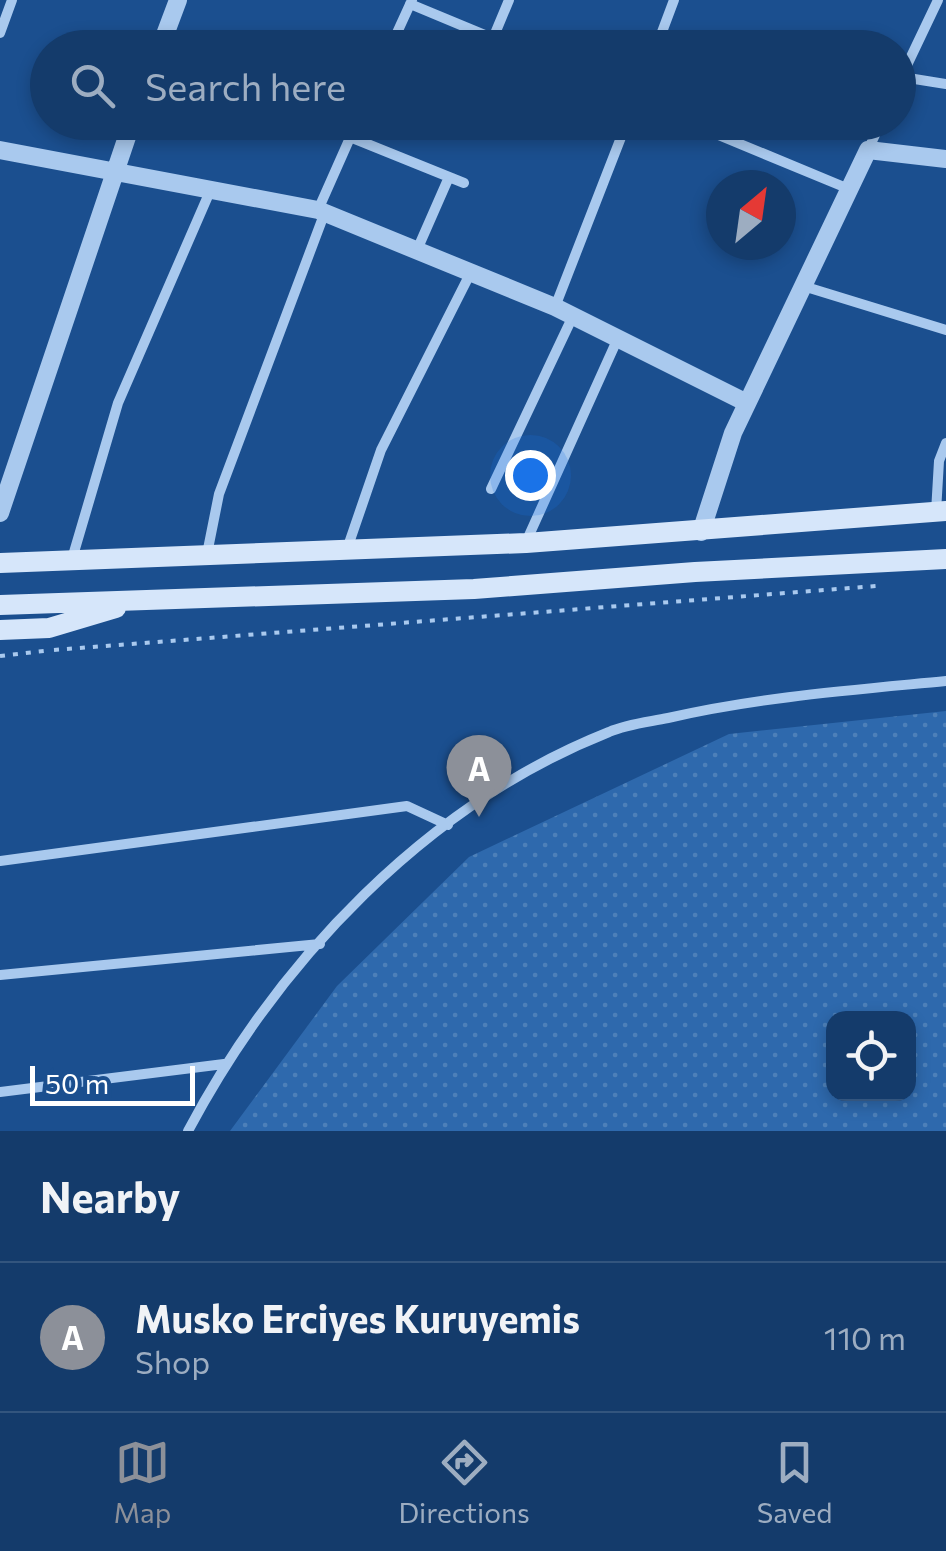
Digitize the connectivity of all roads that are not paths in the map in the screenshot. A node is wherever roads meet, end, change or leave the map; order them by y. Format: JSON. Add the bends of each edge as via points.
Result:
{"nodes":[{"id":1,"x":12,"y":0,"type":"edge"},
{"id":2,"x":178,"y":0,"type":"edge"},
{"id":3,"x":509,"y":0,"type":"edge"},
{"id":4,"x":674,"y":0,"type":"edge"},
{"id":5,"x":938,"y":0,"type":"edge"},
{"id":6,"x":411,"y":2,"type":"edge"},
{"id":7,"x":167,"y":30,"type":"edge"},
{"id":8,"x":398,"y":30,"type":"edge"},
{"id":9,"x":467,"y":30,"type":"edge"},
{"id":10,"x":496,"y":30,"type":"edge"},
{"id":11,"x":663,"y":30,"type":"edge"},
{"id":12,"x":0,"y":34,"type":"edge"},
{"id":13,"x":916,"y":47,"type":"edge"},
{"id":14,"x":916,"y":82,"type":"edge"},
{"id":15,"x":946,"y":84,"type":"edge"},
{"id":16,"x":126,"y":140,"type":"edge"},
{"id":17,"x":349,"y":140,"type":"edge"},
{"id":18,"x":360,"y":140,"type":"edge"},
{"id":19,"x":620,"y":140,"type":"edge"},
{"id":20,"x":731,"y":140,"type":"edge"},
{"id":21,"x":872,"y":140,"type":"edge"},
{"id":22,"x":0,"y":150,"type":"edge"},
{"id":23,"x":868,"y":150,"type":"junction"},
{"id":24,"x":946,"y":159,"type":"edge"},
{"id":25,"x":115,"y":171,"type":"junction"},
{"id":26,"x":449,"y":176,"type":"junction"},
{"id":27,"x":464,"y":183,"type":"dead end"},
{"id":28,"x":212,"y":189,"type":"junction"},
{"id":29,"x":849,"y":189,"type":"junction"},
{"id":30,"x":322,"y":211,"type":"junction"},
{"id":31,"x":417,"y":250,"type":"junction"},
{"id":32,"x":471,"y":272,"type":"junction"},
{"id":33,"x":803,"y":286,"type":"junction"},
{"id":34,"x":555,"y":307,"type":"junction"},
{"id":35,"x":573,"y":316,"type":"junction"},
{"id":36,"x":946,"y":330,"type":"edge"},
{"id":37,"x":618,"y":338,"type":"junction"},
{"id":38,"x":747,"y":403,"type":"junction"},
{"id":39,"x":946,"y":442,"type":"edge"},
{"id":40,"x":491,"y":489,"type":"dead end"},
{"id":41,"x":941,"y":512,"type":"edge"},
{"id":42,"x":0,"y":513,"type":"edge"},
{"id":43,"x":701,"y":532,"type":"junction"},
{"id":44,"x":526,"y":543,"type":"junction"},
{"id":45,"x":347,"y":549,"type":"junction"},
{"id":46,"x":207,"y":554,"type":"junction"},
{"id":47,"x":72,"y":558,"type":"junction"},
{"id":48,"x":946,"y":560,"type":"edge"},
{"id":49,"x":0,"y":563,"type":"edge"},
{"id":50,"x":133,"y":604,"type":"junction"},
{"id":51,"x":0,"y":606,"type":"edge"},
{"id":52,"x":0,"y":630,"type":"edge"},
{"id":53,"x":946,"y":680,"type":"edge"},
{"id":54,"x":448,"y":824,"type":"junction"},
{"id":55,"x":0,"y":861,"type":"edge"},
{"id":56,"x":321,"y":944,"type":"junction"},
{"id":57,"x":0,"y":975,"type":"edge"},
{"id":58,"x":224,"y":1064,"type":"junction"},
{"id":59,"x":0,"y":1092,"type":"edge"},
{"id":60,"x":188,"y":1131,"type":"edge"}],
"edges":[{"from":1,"to":12,"type":"street"},
{"from":2,"to":7,"type":"street"},
{"from":3,"to":10,"type":"street"},
{"from":4,"to":11,"type":"street"},
{"from":5,"to":13,"type":"street"},
{"from":6,"to":8,"type":"street"},
{"from":6,"to":9,"type":"street"},
{"from":14,"to":15,"type":"street"},
{"from":16,"to":25,"type":"street"},
{"from":17,"to":30,"type":"street"},
{"from":18,"to":26,"type":"street"},
{"from":19,"to":34,"type":"street"},
{"from":20,"to":29,"type":"street"},
{"from":21,"to":23,"type":"street"},
{"from":22,"to":25,"type":"street"},
{"from":23,"to":24,"type":"street"},
{"from":23,"to":29,"type":"street"},
{"from":25,"to":28,"type":"street"},
{"from":25,"to":42,"type":"street"},
{"from":26,"to":27,"type":"street"},
{"from":26,"to":31,"type":"street"},
{"from":28,"to":30,"type":"street"},
{"from":28,"to":47,"type":"street","via":[[118,403]]},
{"from":29,"to":33,"type":"street"},
{"from":30,"to":31,"type":"street"},
{"from":30,"to":46,"type":"street","via":[[219,494]]},
{"from":31,"to":32,"type":"street"},
{"from":32,"to":34,"type":"street"},
{"from":32,"to":45,"type":"street","via":[[381,450]]},
{"from":33,"to":36,"type":"street"},
{"from":33,"to":38,"type":"street"},
{"from":34,"to":35,"type":"street"},
{"from":35,"to":37,"type":"street"},
{"from":35,"to":40,"type":"street"},
{"from":37,"to":38,"type":"street"},
{"from":37,"to":44,"type":"street"},
{"from":38,"to":43,"type":"street"},
{"from":39,"to":41,"type":"street","via":[[939,461]]},
{"from":41,"to":43,"type":"main road"},
{"from":43,"to":44,"type":"main road"},
{"from":44,"to":45,"type":"main road"},
{"from":45,"to":46,"type":"main road"},
{"from":46,"to":47,"type":"main road"},
{"from":47,"to":49,"type":"main road"},
{"from":48,"to":50,"type":"main road"},
{"from":50,"to":51,"type":"main road","via":[[63,600]]},
{"from":50,"to":52,"type":"main road","via":[[49,628]]},
{"from":53,"to":54,"type":"street","via":[[728,704],[610,731],[488,794]]},
{"from":54,"to":55,"type":"street","via":[[408,806]]},
{"from":54,"to":56,"type":"street","via":[[387,871]]},
{"from":56,"to":57,"type":"street"},
{"from":56,"to":58,"type":"street"},
{"from":58,"to":59,"type":"street"},
{"from":58,"to":60,"type":"street"}]}
